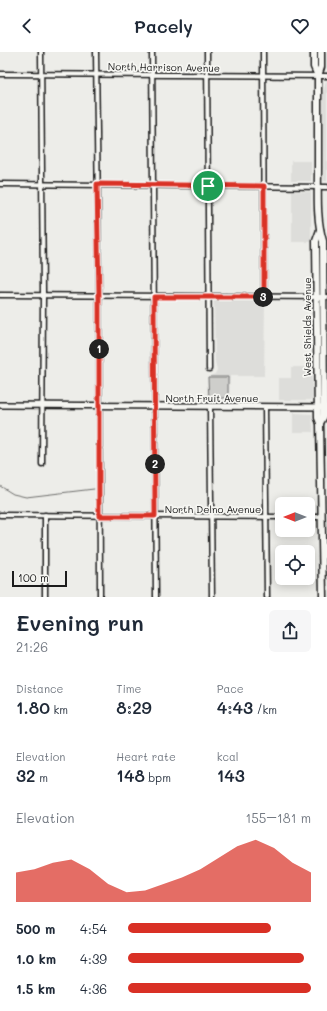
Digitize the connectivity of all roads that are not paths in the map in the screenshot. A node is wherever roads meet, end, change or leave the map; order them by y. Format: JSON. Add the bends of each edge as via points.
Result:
{"nodes":[{"id":1,"x":40,"y":52,"type":"edge"},
{"id":2,"x":96,"y":52,"type":"edge"},
{"id":3,"x":152,"y":52,"type":"edge"},
{"id":4,"x":207,"y":52,"type":"edge"},
{"id":5,"x":263,"y":52,"type":"edge"},
{"id":6,"x":314,"y":52,"type":"edge"},
{"id":7,"x":321,"y":52,"type":"edge"},
{"id":8,"x":0,"y":74,"type":"edge"},
{"id":9,"x":152,"y":74,"type":"junction"},
{"id":10,"x":41,"y":75,"type":"junction"},
{"id":11,"x":96,"y":75,"type":"junction"},
{"id":12,"x":208,"y":76,"type":"junction"},
{"id":13,"x":318,"y":76,"type":"junction"},
{"id":14,"x":327,"y":76,"type":"edge"},
{"id":15,"x":263,"y":77,"type":"junction"},
{"id":16,"x":0,"y":184,"type":"edge"},
{"id":17,"x":42,"y":184,"type":"junction"},
{"id":18,"x":97,"y":184,"type":"junction"},
{"id":19,"x":154,"y":185,"type":"junction"},
{"id":20,"x":208,"y":186,"type":"junction"},
{"id":21,"x":264,"y":186,"type":"junction"},
{"id":22,"x":318,"y":187,"type":"junction"},
{"id":23,"x":327,"y":187,"type":"edge"},
{"id":24,"x":322,"y":241,"type":"edge"},
{"id":25,"x":0,"y":295,"type":"edge"},
{"id":26,"x":43,"y":295,"type":"junction"},
{"id":27,"x":99,"y":296,"type":"junction"},
{"id":28,"x":154,"y":297,"type":"junction"},
{"id":29,"x":209,"y":297,"type":"junction"},
{"id":30,"x":264,"y":297,"type":"junction"},
{"id":31,"x":325,"y":297,"type":"edge"},
{"id":32,"x":316,"y":298,"type":"junction"},
{"id":33,"x":316,"y":324,"type":"junction"},
{"id":34,"x":326,"y":352,"type":"edge"},
{"id":35,"x":209,"y":369,"type":"dead end"},
{"id":36,"x":0,"y":405,"type":"edge"},
{"id":37,"x":42,"y":405,"type":"junction"},
{"id":38,"x":99,"y":406,"type":"junction"},
{"id":39,"x":154,"y":406,"type":"junction"},
{"id":40,"x":210,"y":406,"type":"junction"},
{"id":41,"x":265,"y":407,"type":"junction"},
{"id":42,"x":323,"y":407,"type":"edge"},
{"id":43,"x":42,"y":464,"type":"dead end"},
{"id":44,"x":0,"y":515,"type":"edge"},
{"id":45,"x":45,"y":515,"type":"junction"},
{"id":46,"x":99,"y":516,"type":"junction"},
{"id":47,"x":155,"y":516,"type":"junction"},
{"id":48,"x":211,"y":517,"type":"junction"},
{"id":49,"x":266,"y":517,"type":"junction"},
{"id":50,"x":275,"y":517,"type":"edge"},
{"id":51,"x":315,"y":517,"type":"edge"},
{"id":52,"x":322,"y":517,"type":"junction"},
{"id":53,"x":325,"y":556,"type":"edge"},
{"id":54,"x":45,"y":597,"type":"edge"},
{"id":55,"x":100,"y":597,"type":"edge"},
{"id":56,"x":156,"y":597,"type":"edge"},
{"id":57,"x":212,"y":597,"type":"edge"},
{"id":58,"x":267,"y":597,"type":"edge"},
{"id":59,"x":322,"y":597,"type":"edge"}],
"edges":[{"from":1,"to":10,"type":"street"},
{"from":2,"to":11,"type":"street"},
{"from":3,"to":9,"type":"street"},
{"from":4,"to":12,"type":"street"},
{"from":5,"to":15,"type":"street"},
{"from":6,"to":13,"type":"main road","name":"West Shields Avenue","via":[[314,67]]},
{"from":7,"to":13,"type":"main road","name":"West Shields Avenue"},
{"from":8,"to":10,"type":"street","name":"North Harrison Avenue"},
{"from":9,"to":11,"type":"street","name":"North Harrison Avenue"},
{"from":9,"to":12,"type":"street","name":"North Harrison Avenue"},
{"from":9,"to":19,"type":"street"},
{"from":10,"to":11,"type":"street","name":"North Harrison Avenue"},
{"from":10,"to":17,"type":"street"},
{"from":11,"to":18,"type":"street"},
{"from":12,"to":15,"type":"street","name":"North Harrison Avenue"},
{"from":12,"to":20,"type":"street"},
{"from":13,"to":14,"type":"street","name":"North Harrison Avenue"},
{"from":13,"to":15,"type":"street","name":"North Harrison Avenue"},
{"from":13,"to":22,"type":"main road","name":"West Shields Avenue"},
{"from":15,"to":21,"type":"street"},
{"from":16,"to":17,"type":"street"},
{"from":17,"to":18,"type":"street"},
{"from":17,"to":26,"type":"street"},
{"from":18,"to":19,"type":"street"},
{"from":18,"to":27,"type":"street"},
{"from":19,"to":20,"type":"street"},
{"from":19,"to":28,"type":"street"},
{"from":20,"to":21,"type":"street"},
{"from":20,"to":29,"type":"street"},
{"from":21,"to":22,"type":"street"},
{"from":21,"to":30,"type":"street"},
{"from":22,"to":23,"type":"street"},
{"from":22,"to":24,"type":"main road","name":"West Shields Avenue"},
{"from":24,"to":31,"type":"main road","name":"West Shields Avenue"},
{"from":24,"to":32,"type":"main road","name":"West Shields Avenue"},
{"from":25,"to":26,"type":"street"},
{"from":26,"to":27,"type":"street"},
{"from":26,"to":37,"type":"street"},
{"from":27,"to":28,"type":"street"},
{"from":27,"to":38,"type":"street"},
{"from":28,"to":29,"type":"street"},
{"from":28,"to":39,"type":"street"},
{"from":29,"to":30,"type":"street"},
{"from":29,"to":35,"type":"street"},
{"from":30,"to":32,"type":"street"},
{"from":31,"to":32,"type":"street"},
{"from":31,"to":34,"type":"main road","name":"West Shields Avenue"},
{"from":32,"to":33,"type":"main road","name":"West Shields Avenue"},
{"from":33,"to":34,"type":"main road","via":[[320,349]]},
{"from":33,"to":42,"type":"main road","name":"West Shields Avenue"},
{"from":34,"to":42,"type":"main road","name":"West Shields Avenue"},
{"from":36,"to":37,"type":"street","name":"North Fruit Avenue"},
{"from":37,"to":38,"type":"street","name":"North Fruit Avenue"},
{"from":37,"to":43,"type":"street"},
{"from":38,"to":39,"type":"street","name":"North Fruit Avenue"},
{"from":38,"to":46,"type":"street"},
{"from":39,"to":40,"type":"street","name":"North Fruit Avenue"},
{"from":39,"to":47,"type":"street"},
{"from":40,"to":41,"type":"street","name":"North Fruit Avenue"},
{"from":40,"to":48,"type":"street"},
{"from":41,"to":42,"type":"street","name":"North Fruit Avenue"},
{"from":41,"to":49,"type":"street"},
{"from":42,"to":52,"type":"main road","name":"West Shields Avenue","via":[[318,418]]},
{"from":44,"to":45,"type":"street","name":"North Delno Avenue"},
{"from":45,"to":46,"type":"street","name":"North Delno Avenue"},
{"from":45,"to":54,"type":"street"},
{"from":46,"to":47,"type":"street","name":"North Delno Avenue"},
{"from":46,"to":55,"type":"street"},
{"from":47,"to":48,"type":"street","name":"North Delno Avenue"},
{"from":47,"to":56,"type":"street"},
{"from":48,"to":49,"type":"street","name":"North Delno Avenue"},
{"from":48,"to":57,"type":"street"},
{"from":49,"to":50,"type":"street","name":"North Delno Avenue"},
{"from":49,"to":58,"type":"street"},
{"from":51,"to":52,"type":"street"},
{"from":52,"to":53,"type":"main road","name":"West Shields Avenue"},
{"from":53,"to":59,"type":"main road","name":"West Shields Avenue"}]}
